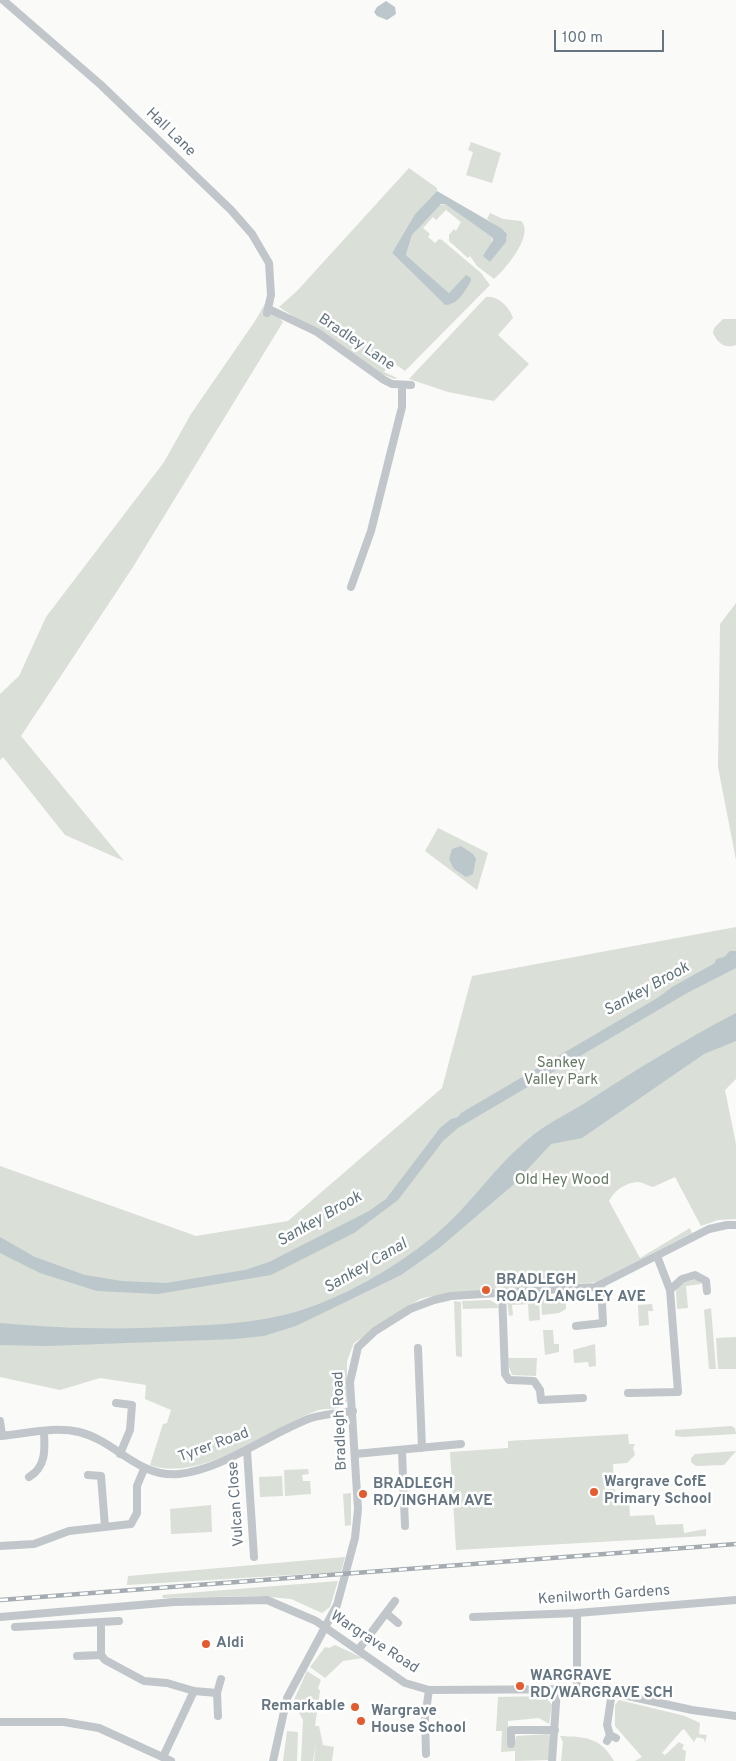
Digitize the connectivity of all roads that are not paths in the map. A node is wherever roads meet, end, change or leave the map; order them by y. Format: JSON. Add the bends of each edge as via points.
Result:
{"nodes":[{"id":1,"x":3,"y":0,"type":"edge"},
{"id":2,"x":268,"y":311,"type":"joint"},
{"id":3,"x":411,"y":385,"type":"dead end"},
{"id":4,"x":402,"y":386,"type":"junction"},
{"id":5,"x":351,"y":588,"type":"dead end"},
{"id":6,"x":736,"y":1225,"type":"edge"},
{"id":7,"x":657,"y":1256,"type":"junction"},
{"id":8,"x":601,"y":1284,"type":"junction"},
{"id":9,"x":670,"y":1290,"type":"junction"},
{"id":10,"x":707,"y":1292,"type":"dead end"},
{"id":11,"x":502,"y":1293,"type":"junction"},
{"id":12,"x":576,"y":1326,"type":"dead end"},
{"id":13,"x":418,"y":1348,"type":"dead end"},
{"id":14,"x":628,"y":1393,"type":"dead end"},
{"id":15,"x":583,"y":1398,"type":"dead end"},
{"id":16,"x":116,"y":1402,"type":"dead end"},
{"id":17,"x":352,"y":1411,"type":"junction"},
{"id":18,"x":0,"y":1421,"type":"edge"},
{"id":19,"x":44,"y":1432,"type":"junction"},
{"id":20,"x":1,"y":1435,"type":"edge"},
{"id":21,"x":461,"y":1444,"type":"dead end"},
{"id":22,"x":422,"y":1448,"type":"junction"},
{"id":23,"x":247,"y":1450,"type":"junction"},
{"id":24,"x":402,"y":1451,"type":"junction"},
{"id":25,"x":120,"y":1454,"type":"junction"},
{"id":26,"x":354,"y":1454,"type":"junction"},
{"id":27,"x":144,"y":1469,"type":"junction"},
{"id":28,"x":88,"y":1475,"type":"dead end"},
{"id":29,"x":29,"y":1477,"type":"dead end"},
{"id":30,"x":405,"y":1526,"type":"dead end"},
{"id":31,"x":105,"y":1527,"type":"junction"},
{"id":32,"x":0,"y":1546,"type":"edge"},
{"id":33,"x":254,"y":1557,"type":"dead end"},
{"id":34,"x":736,"y":1600,"type":"edge"},
{"id":35,"x":395,"y":1601,"type":"dead end"},
{"id":36,"x":386,"y":1613,"type":"junction"},
{"id":37,"x":577,"y":1613,"type":"junction"},
{"id":38,"x":0,"y":1617,"type":"edge"},
{"id":39,"x":474,"y":1617,"type":"dead end"},
{"id":40,"x":119,"y":1621,"type":"dead end"},
{"id":41,"x":101,"y":1622,"type":"junction"},
{"id":42,"x":398,"y":1623,"type":"dead end"},
{"id":43,"x":15,"y":1627,"type":"dead end"},
{"id":44,"x":326,"y":1628,"type":"junction"},
{"id":45,"x":359,"y":1649,"type":"junction"},
{"id":46,"x":101,"y":1655,"type":"junction"},
{"id":47,"x":77,"y":1656,"type":"dead end"},
{"id":48,"x":221,"y":1679,"type":"dead end"},
{"id":49,"x":577,"y":1688,"type":"junction"},
{"id":50,"x":556,"y":1689,"type":"junction"},
{"id":51,"x":429,"y":1690,"type":"junction"},
{"id":52,"x":194,"y":1691,"type":"junction"},
{"id":53,"x":612,"y":1692,"type":"junction"},
{"id":54,"x":217,"y":1693,"type":"junction"},
{"id":55,"x":218,"y":1716,"type":"dead end"},
{"id":56,"x":736,"y":1716,"type":"edge"},
{"id":57,"x":0,"y":1722,"type":"edge"},
{"id":58,"x":555,"y":1730,"type":"junction"},
{"id":59,"x":611,"y":1738,"type":"dead end"},
{"id":60,"x":511,"y":1744,"type":"dead end"},
{"id":61,"x":426,"y":1754,"type":"dead end"},
{"id":62,"x":167,"y":1759,"type":"edge"},
{"id":63,"x":273,"y":1761,"type":"edge"},
{"id":64,"x":552,"y":1761,"type":"edge"}],
"edges":[{"from":1,"to":2,"type":"street","name":"Hall Lane","via":[[101,85],[252,234],[268,264],[271,294]]},
{"from":2,"to":4,"type":"street","name":"Bradley Lane","via":[[317,332],[384,380]]},
{"from":3,"to":4,"type":"street","name":"Bradley Lane"},
{"from":4,"to":5,"type":"street","name":"Bradley Lane","via":[[402,407],[371,532]]},
{"from":6,"to":7,"type":"street","name":"Bradlegh Road","via":[[709,1229]]},
{"from":7,"to":8,"type":"street","name":"Bradlegh Road"},
{"from":7,"to":9,"type":"street"},
{"from":8,"to":11,"type":"street","name":"Bradlegh Road"},
{"from":8,"to":12,"type":"street","via":[[603,1323]]},
{"from":9,"to":10,"type":"street","via":[[682,1279],[695,1275],[706,1281]]},
{"from":9,"to":14,"type":"street","via":[[678,1392]]},
{"from":11,"to":15,"type":"street","via":[[506,1374],[509,1380],[534,1382],[540,1390],[540,1400]]},
{"from":11,"to":17,"type":"street","name":"Bradlegh Road","via":[[434,1300],[410,1309],[375,1330],[358,1346],[350,1382]]},
{"from":13,"to":22,"type":"street"},
{"from":16,"to":25,"type":"street","via":[[132,1405],[130,1430]]},
{"from":17,"to":23,"type":"street","name":"Tyrer Road","via":[[311,1418]]},
{"from":17,"to":26,"type":"street","name":"Bradlegh Road"},
{"from":18,"to":20,"type":"street"},
{"from":19,"to":20,"type":"street","name":"Tyrer Road"},
{"from":19,"to":25,"type":"street","name":"Tyrer Road","via":[[63,1429],[81,1433]]},
{"from":19,"to":29,"type":"street","via":[[45,1456],[39,1471]]},
{"from":21,"to":22,"type":"street"},
{"from":22,"to":24,"type":"street"},
{"from":23,"to":27,"type":"street","name":"Tyrer Road","via":[[181,1474]]},
{"from":23,"to":33,"type":"street","name":"Vulcan Close"},
{"from":24,"to":26,"type":"street"},
{"from":24,"to":30,"type":"street"},
{"from":25,"to":27,"type":"street","name":"Tyrer Road"},
{"from":26,"to":44,"type":"street","name":"Bradlegh Road","via":[[358,1521],[344,1582]]},
{"from":27,"to":31,"type":"street","via":[[137,1486],[135,1518],[131,1524]]},
{"from":28,"to":31,"type":"street","via":[[101,1476]]},
{"from":31,"to":32,"type":"street","via":[[69,1531],[34,1544]]},
{"from":34,"to":37,"type":"street","name":"Kenilworth Gardens"},
{"from":35,"to":36,"type":"street"},
{"from":36,"to":42,"type":"street"},
{"from":36,"to":45,"type":"street"},
{"from":37,"to":39,"type":"street","name":"Kenilworth Gardens"},
{"from":37,"to":49,"type":"street"},
{"from":38,"to":44,"type":"street","name":"Wargrave Road","via":[[174,1602],[258,1600],[272,1601]]},
{"from":40,"to":41,"type":"street"},
{"from":41,"to":43,"type":"street"},
{"from":41,"to":46,"type":"street"},
{"from":44,"to":45,"type":"street","name":"Wargrave Road"},
{"from":44,"to":63,"type":"street","name":"Bradlegh Road","via":[[290,1688]]},
{"from":45,"to":51,"type":"street","name":"Wargrave Road","via":[[405,1683]]},
{"from":46,"to":47,"type":"street"},
{"from":46,"to":52,"type":"street","via":[[144,1681],[167,1683]]},
{"from":48,"to":54,"type":"street"},
{"from":49,"to":50,"type":"street","name":"Wargrave Road"},
{"from":49,"to":53,"type":"street","name":"Wargrave Road"},
{"from":50,"to":51,"type":"street","name":"Wargrave Road"},
{"from":50,"to":58,"type":"street"},
{"from":51,"to":61,"type":"street","via":[[425,1718]]},
{"from":52,"to":54,"type":"street"},
{"from":52,"to":62,"type":"street"},
{"from":53,"to":56,"type":"street","name":"Wargrave Road"},
{"from":53,"to":59,"type":"street","via":[[608,1725]]},
{"from":54,"to":55,"type":"street"},
{"from":57,"to":62,"type":"street","via":[[79,1724],[109,1732]]},
{"from":58,"to":60,"type":"street","via":[[511,1730]]},
{"from":58,"to":64,"type":"street"}]}
